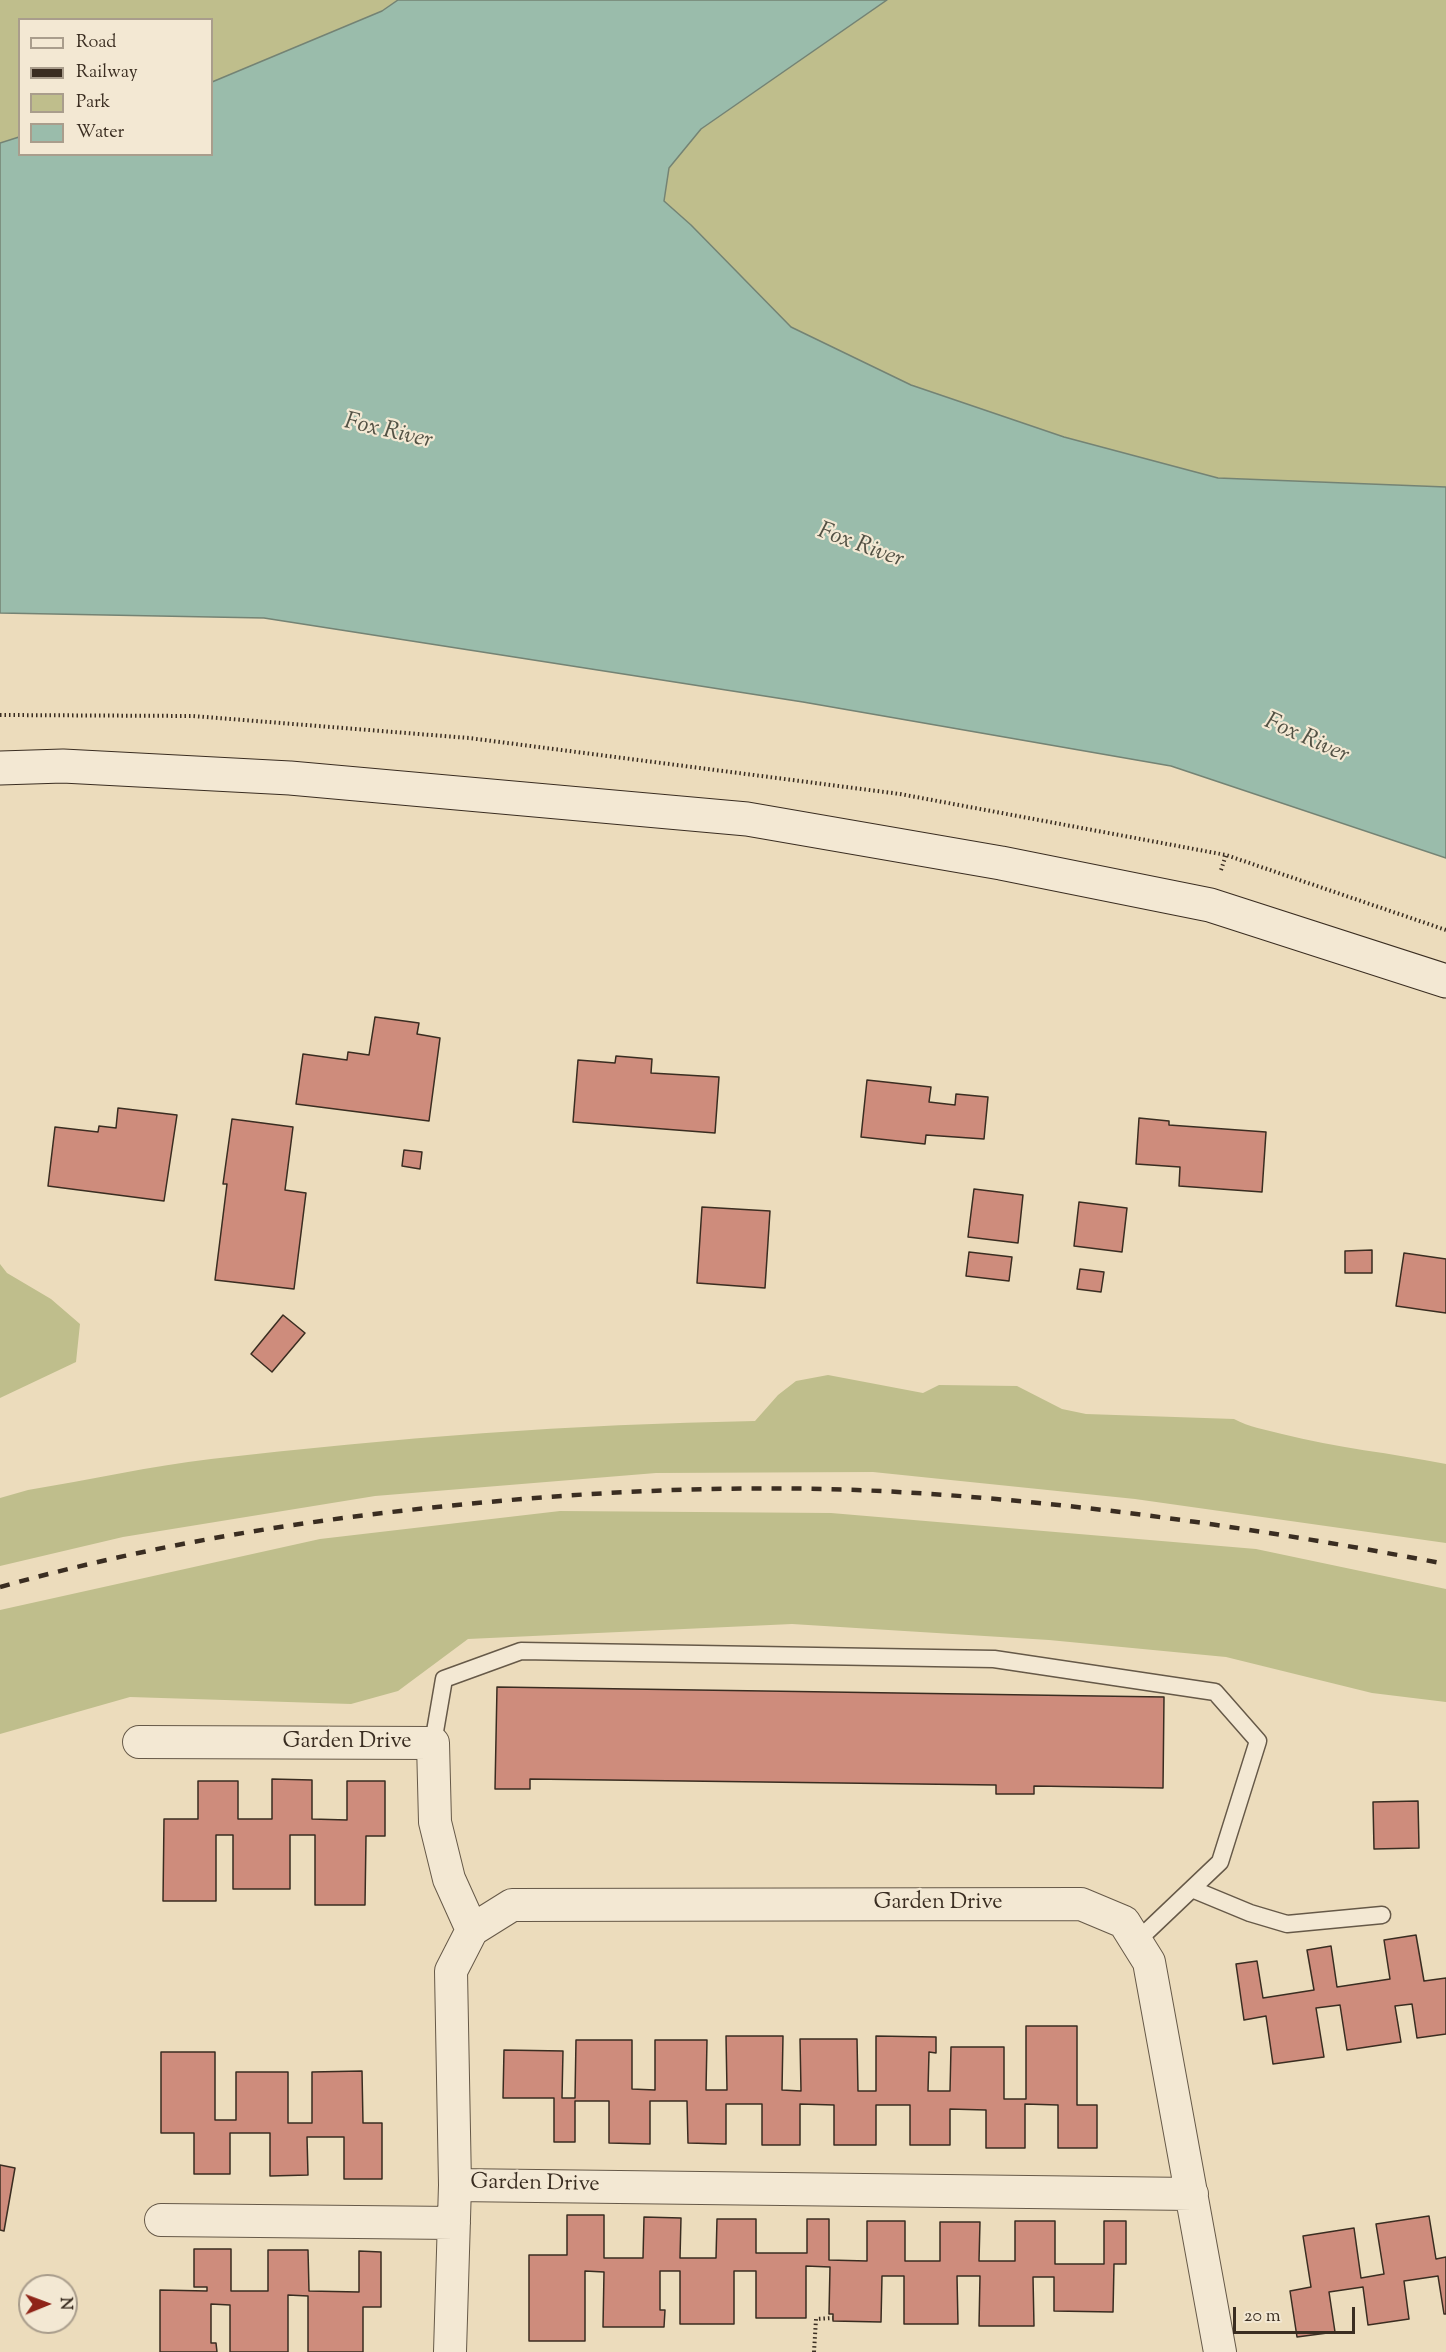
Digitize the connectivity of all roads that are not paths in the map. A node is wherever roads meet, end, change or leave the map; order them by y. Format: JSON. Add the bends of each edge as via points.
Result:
{"nodes":[{"id":1,"x":0,"y":768,"type":"edge"},
{"id":2,"x":1446,"y":981,"type":"edge"},
{"id":3,"x":139,"y":1742,"type":"dead end"},
{"id":4,"x":433,"y":1743,"type":"junction"},
{"id":5,"x":1192,"y":1889,"type":"junction"},
{"id":6,"x":1382,"y":1915,"type":"dead end"},
{"id":7,"x":472,"y":1930,"type":"junction"},
{"id":8,"x":1137,"y":1940,"type":"junction"},
{"id":9,"x":455,"y":2185,"type":"junction"},
{"id":10,"x":1191,"y":2194,"type":"junction"},
{"id":11,"x":161,"y":2220,"type":"dead end"},
{"id":12,"x":454,"y":2223,"type":"junction"},
{"id":13,"x":450,"y":2352,"type":"edge"},
{"id":14,"x":1220,"y":2352,"type":"edge"}],
"edges":[{"from":1,"to":2,"type":"street","via":[[63,766],[290,778],[747,819],[1001,863],[1210,905]]},
{"from":3,"to":4,"type":"street","name":"Garden Drive"},
{"from":4,"to":5,"type":"lane","via":[[444,1678],[521,1651],[994,1659],[1215,1692],[1258,1741],[1220,1862]]},
{"from":4,"to":7,"type":"street","name":"Garden Drive","via":[[435,1822],[449,1879]]},
{"from":5,"to":6,"type":"lane","via":[[1287,1924]]},
{"from":5,"to":8,"type":"lane"},
{"from":7,"to":8,"type":"street","name":"Garden Drive","via":[[512,1905],[1081,1904],[1124,1922]]},
{"from":7,"to":9,"type":"street","name":"Garden Drive","via":[[451,1971]]},
{"from":8,"to":10,"type":"street","name":"Garden Drive","via":[[1149,1962]]},
{"from":9,"to":10,"type":"street","name":"Garden Drive"},
{"from":9,"to":12,"type":"street","name":"Garden Drive"},
{"from":10,"to":14,"type":"street","name":"Garden Drive"},
{"from":11,"to":12,"type":"street","name":"Garden Drive"},
{"from":12,"to":13,"type":"street","name":"Garden Drive"}]}
